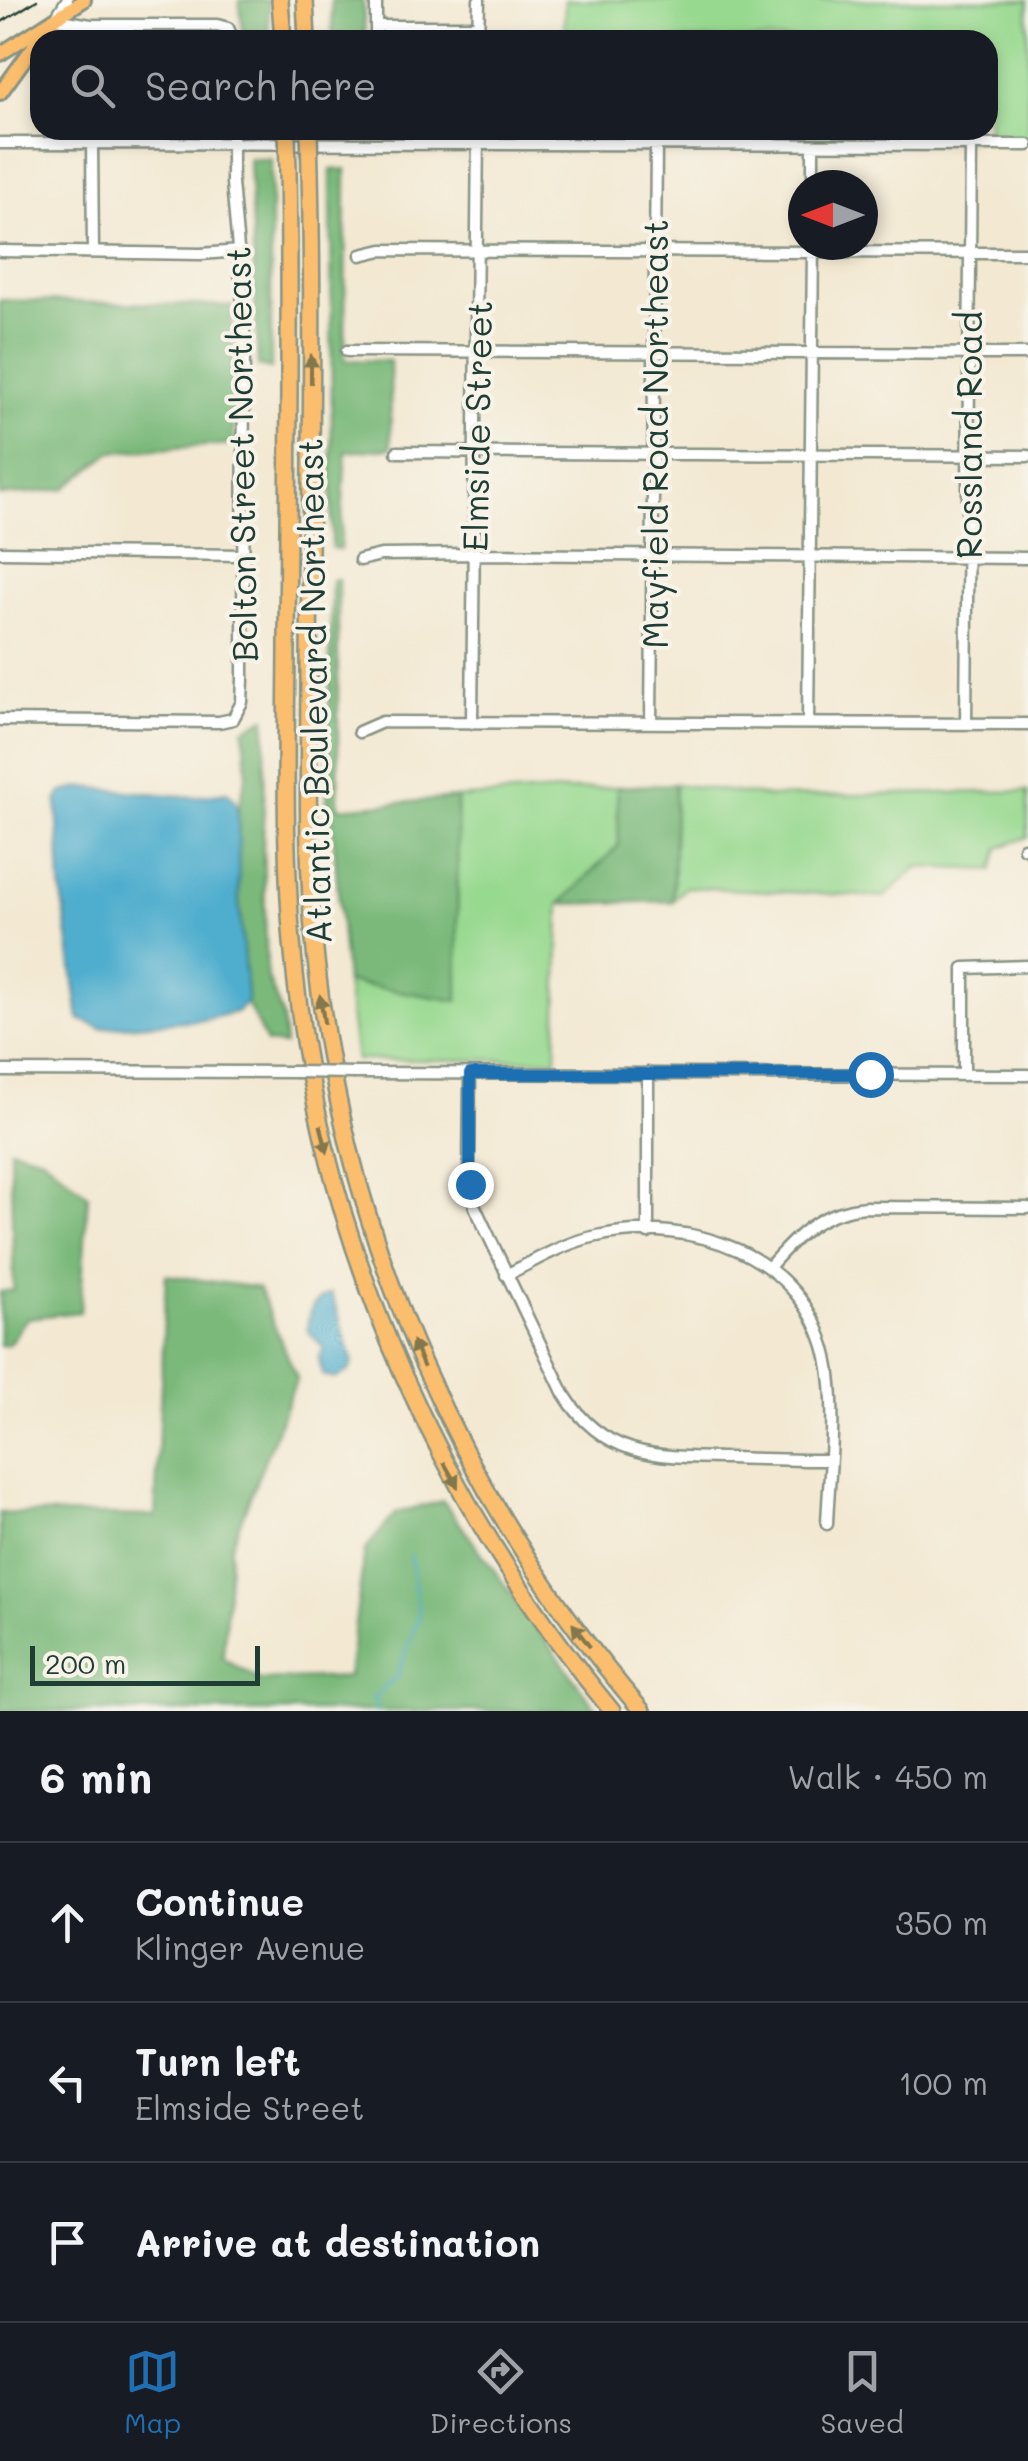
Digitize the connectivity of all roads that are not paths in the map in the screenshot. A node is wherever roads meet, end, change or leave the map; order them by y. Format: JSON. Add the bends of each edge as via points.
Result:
{"nodes":[{"id":1,"x":67,"y":0,"type":"edge"},
{"id":2,"x":84,"y":0,"type":"edge"},
{"id":3,"x":280,"y":0,"type":"edge"},
{"id":4,"x":305,"y":0,"type":"edge"},
{"id":5,"x":376,"y":0,"type":"edge"},
{"id":6,"x":479,"y":0,"type":"edge"},
{"id":7,"x":55,"y":19,"type":"junction"},
{"id":8,"x":376,"y":26,"type":"junction"},
{"id":9,"x":478,"y":26,"type":"junction"},
{"id":10,"x":38,"y":30,"type":"edge"},
{"id":11,"x":47,"y":30,"type":"edge"},
{"id":12,"x":224,"y":30,"type":"edge"},
{"id":13,"x":282,"y":30,"type":"edge"},
{"id":14,"x":306,"y":30,"type":"edge"},
{"id":15,"x":376,"y":30,"type":"edge"},
{"id":16,"x":478,"y":30,"type":"edge"},
{"id":17,"x":30,"y":35,"type":"edge"},
{"id":18,"x":30,"y":53,"type":"edge"},
{"id":19,"x":0,"y":54,"type":"edge"},
{"id":20,"x":0,"y":93,"type":"edge"},
{"id":21,"x":231,"y":140,"type":"edge"},
{"id":22,"x":287,"y":140,"type":"edge"},
{"id":23,"x":310,"y":140,"type":"edge"},
{"id":24,"x":478,"y":140,"type":"edge"},
{"id":25,"x":92,"y":142,"type":"junction"},
{"id":26,"x":0,"y":143,"type":"edge"},
{"id":27,"x":231,"y":143,"type":"junction"},
{"id":28,"x":374,"y":143,"type":"joint"},
{"id":29,"x":478,"y":144,"type":"junction"},
{"id":30,"x":656,"y":145,"type":"junction"},
{"id":31,"x":813,"y":145,"type":"junction"},
{"id":32,"x":971,"y":145,"type":"junction"},
{"id":33,"x":1028,"y":146,"type":"edge"},
{"id":34,"x":813,"y":170,"type":"edge"},
{"id":35,"x":788,"y":248,"type":"edge"},
{"id":36,"x":655,"y":250,"type":"junction"},
{"id":37,"x":878,"y":250,"type":"edge"},
{"id":38,"x":0,"y":251,"type":"edge"},
{"id":39,"x":239,"y":251,"type":"junction"},
{"id":40,"x":478,"y":251,"type":"junction"},
{"id":41,"x":92,"y":252,"type":"junction"},
{"id":42,"x":970,"y":252,"type":"junction"},
{"id":43,"x":1028,"y":253,"type":"edge"},
{"id":44,"x":362,"y":255,"type":"dead end"},
{"id":45,"x":813,"y":260,"type":"edge"},
{"id":46,"x":347,"y":351,"type":"dead end"},
{"id":47,"x":476,"y":352,"type":"junction"},
{"id":48,"x":654,"y":353,"type":"junction"},
{"id":49,"x":811,"y":353,"type":"junction"},
{"id":50,"x":969,"y":354,"type":"junction"},
{"id":51,"x":1028,"y":354,"type":"edge"},
{"id":52,"x":397,"y":452,"type":"dead end"},
{"id":53,"x":476,"y":454,"type":"junction"},
{"id":54,"x":653,"y":454,"type":"junction"},
{"id":55,"x":810,"y":454,"type":"junction"},
{"id":56,"x":968,"y":455,"type":"junction"},
{"id":57,"x":1028,"y":456,"type":"edge"},
{"id":58,"x":0,"y":552,"type":"edge"},
{"id":59,"x":474,"y":554,"type":"junction"},
{"id":60,"x":243,"y":555,"type":"junction"},
{"id":61,"x":652,"y":556,"type":"junction"},
{"id":62,"x":809,"y":556,"type":"junction"},
{"id":63,"x":968,"y":557,"type":"junction"},
{"id":64,"x":1028,"y":558,"type":"edge"},
{"id":65,"x":360,"y":560,"type":"dead end"},
{"id":66,"x":0,"y":720,"type":"edge"},
{"id":67,"x":651,"y":722,"type":"junction"},
{"id":68,"x":472,"y":723,"type":"junction"},
{"id":69,"x":808,"y":723,"type":"junction"},
{"id":70,"x":966,"y":724,"type":"junction"},
{"id":71,"x":1028,"y":724,"type":"edge"},
{"id":72,"x":360,"y":732,"type":"dead end"},
{"id":73,"x":1028,"y":966,"type":"edge"},
{"id":74,"x":0,"y":1071,"type":"edge"},
{"id":75,"x":648,"y":1073,"type":"junction"},
{"id":76,"x":470,"y":1074,"type":"junction"},
{"id":77,"x":964,"y":1075,"type":"junction"},
{"id":78,"x":1028,"y":1075,"type":"edge"},
{"id":79,"x":1028,"y":1208,"type":"edge"},
{"id":80,"x":648,"y":1233,"type":"junction"},
{"id":81,"x":770,"y":1266,"type":"junction"},
{"id":82,"x":506,"y":1275,"type":"junction"},
{"id":83,"x":829,"y":1460,"type":"junction"},
{"id":84,"x":827,"y":1524,"type":"dead end"},
{"id":85,"x":612,"y":1711,"type":"edge"},
{"id":86,"x":642,"y":1711,"type":"edge"}],
"edges":[{"from":1,"to":7,"type":"street"},
{"from":2,"to":7,"type":"main road"},
{"from":3,"to":13,"type":"highway"},
{"from":4,"to":14,"type":"highway"},
{"from":5,"to":8,"type":"street"},
{"from":6,"to":9,"type":"street"},
{"from":7,"to":10,"type":"main road"},
{"from":7,"to":11,"type":"main road"},
{"from":7,"to":12,"type":"street"},
{"from":8,"to":9,"type":"street"},
{"from":8,"to":15,"type":"street"},
{"from":9,"to":16,"type":"street"},
{"from":17,"to":19,"type":"main road"},
{"from":18,"to":20,"type":"main road"},
{"from":21,"to":27,"type":"street","name":"Bolton Street Northeast"},
{"from":22,"to":85,"type":"highway","name":"Atlantic Boulevard Northeast","one_way":true,"bridge":true,"via":[[287,854],[297,994],[318,1118],[368,1288],[436,1445],[515,1581]]},
{"from":86,"to":23,"type":"highway","name":"Atlantic Boulevard Northeast","one_way":true,"bridge":true,"via":[[550,1593],[447,1417],[382,1259],[338,1101],[316,966],[309,856]]},
{"from":24,"to":29,"type":"street","name":"Elmside Street"},
{"from":25,"to":26,"type":"street"},
{"from":25,"to":27,"type":"street"},
{"from":25,"to":41,"type":"street"},
{"from":27,"to":28,"type":"street"},
{"from":27,"to":39,"type":"street","name":"Bolton Street Northeast"},
{"from":28,"to":29,"type":"street"},
{"from":29,"to":30,"type":"street"},
{"from":29,"to":40,"type":"street","name":"Elmside Street"},
{"from":30,"to":31,"type":"street"},
{"from":30,"to":36,"type":"street","name":"Mayfield Road Northeast"},
{"from":31,"to":32,"type":"street"},
{"from":31,"to":34,"type":"street"},
{"from":32,"to":33,"type":"street"},
{"from":32,"to":42,"type":"street","name":"Rossland Road"},
{"from":35,"to":36,"type":"street"},
{"from":36,"to":40,"type":"street"},
{"from":36,"to":48,"type":"street","name":"Mayfield Road Northeast"},
{"from":37,"to":42,"type":"street"},
{"from":38,"to":41,"type":"street"},
{"from":39,"to":41,"type":"street"},
{"from":39,"to":60,"type":"street","name":"Bolton Street Northeast"},
{"from":40,"to":44,"type":"street"},
{"from":40,"to":47,"type":"street","name":"Elmside Street"},
{"from":42,"to":43,"type":"street"},
{"from":42,"to":50,"type":"street","name":"Rossland Road"},
{"from":45,"to":49,"type":"street"},
{"from":46,"to":47,"type":"street"},
{"from":47,"to":48,"type":"street"},
{"from":47,"to":53,"type":"street","name":"Elmside Street"},
{"from":48,"to":49,"type":"street"},
{"from":48,"to":54,"type":"street","name":"Mayfield Road Northeast"},
{"from":49,"to":50,"type":"street"},
{"from":49,"to":55,"type":"street"},
{"from":50,"to":51,"type":"street"},
{"from":50,"to":56,"type":"street","name":"Rossland Road"},
{"from":52,"to":53,"type":"street"},
{"from":53,"to":54,"type":"street"},
{"from":53,"to":59,"type":"street","name":"Elmside Street"},
{"from":54,"to":55,"type":"street"},
{"from":54,"to":61,"type":"street","name":"Mayfield Road Northeast"},
{"from":55,"to":56,"type":"street"},
{"from":55,"to":62,"type":"street"},
{"from":56,"to":57,"type":"street"},
{"from":56,"to":63,"type":"street","name":"Rossland Road"},
{"from":58,"to":60,"type":"street"},
{"from":59,"to":61,"type":"street"},
{"from":59,"to":65,"type":"street"},
{"from":59,"to":68,"type":"street","name":"Elmside Street"},
{"from":60,"to":66,"type":"street","name":"Bolton Street Northeast","via":[[242,696],[235,716],[219,722]]},
{"from":61,"to":62,"type":"street"},
{"from":61,"to":67,"type":"street","name":"Mayfield Road Northeast"},
{"from":62,"to":63,"type":"street"},
{"from":62,"to":69,"type":"street"},
{"from":63,"to":64,"type":"street"},
{"from":63,"to":70,"type":"street","name":"Rossland Road"},
{"from":67,"to":68,"type":"street"},
{"from":67,"to":69,"type":"street"},
{"from":68,"to":72,"type":"street","via":[[382,722]]},
{"from":69,"to":70,"type":"street"},
{"from":70,"to":71,"type":"street"},
{"from":73,"to":77,"type":"street","via":[[964,968]]},
{"from":74,"to":76,"type":"street","bridge":true},
{"from":75,"to":76,"type":"street"},
{"from":75,"to":77,"type":"street"},
{"from":75,"to":80,"type":"street"},
{"from":76,"to":82,"type":"street","via":[[470,1184]]},
{"from":77,"to":78,"type":"street"},
{"from":79,"to":81,"type":"street","via":[[842,1210],[806,1227]]},
{"from":80,"to":81,"type":"street","via":[[711,1238]]},
{"from":80,"to":82,"type":"street","via":[[586,1239]]},
{"from":81,"to":83,"type":"street","via":[[806,1306],[824,1348]]},
{"from":82,"to":83,"type":"street","via":[[570,1403],[611,1441],[660,1456]]},
{"from":83,"to":84,"type":"street"}]}
